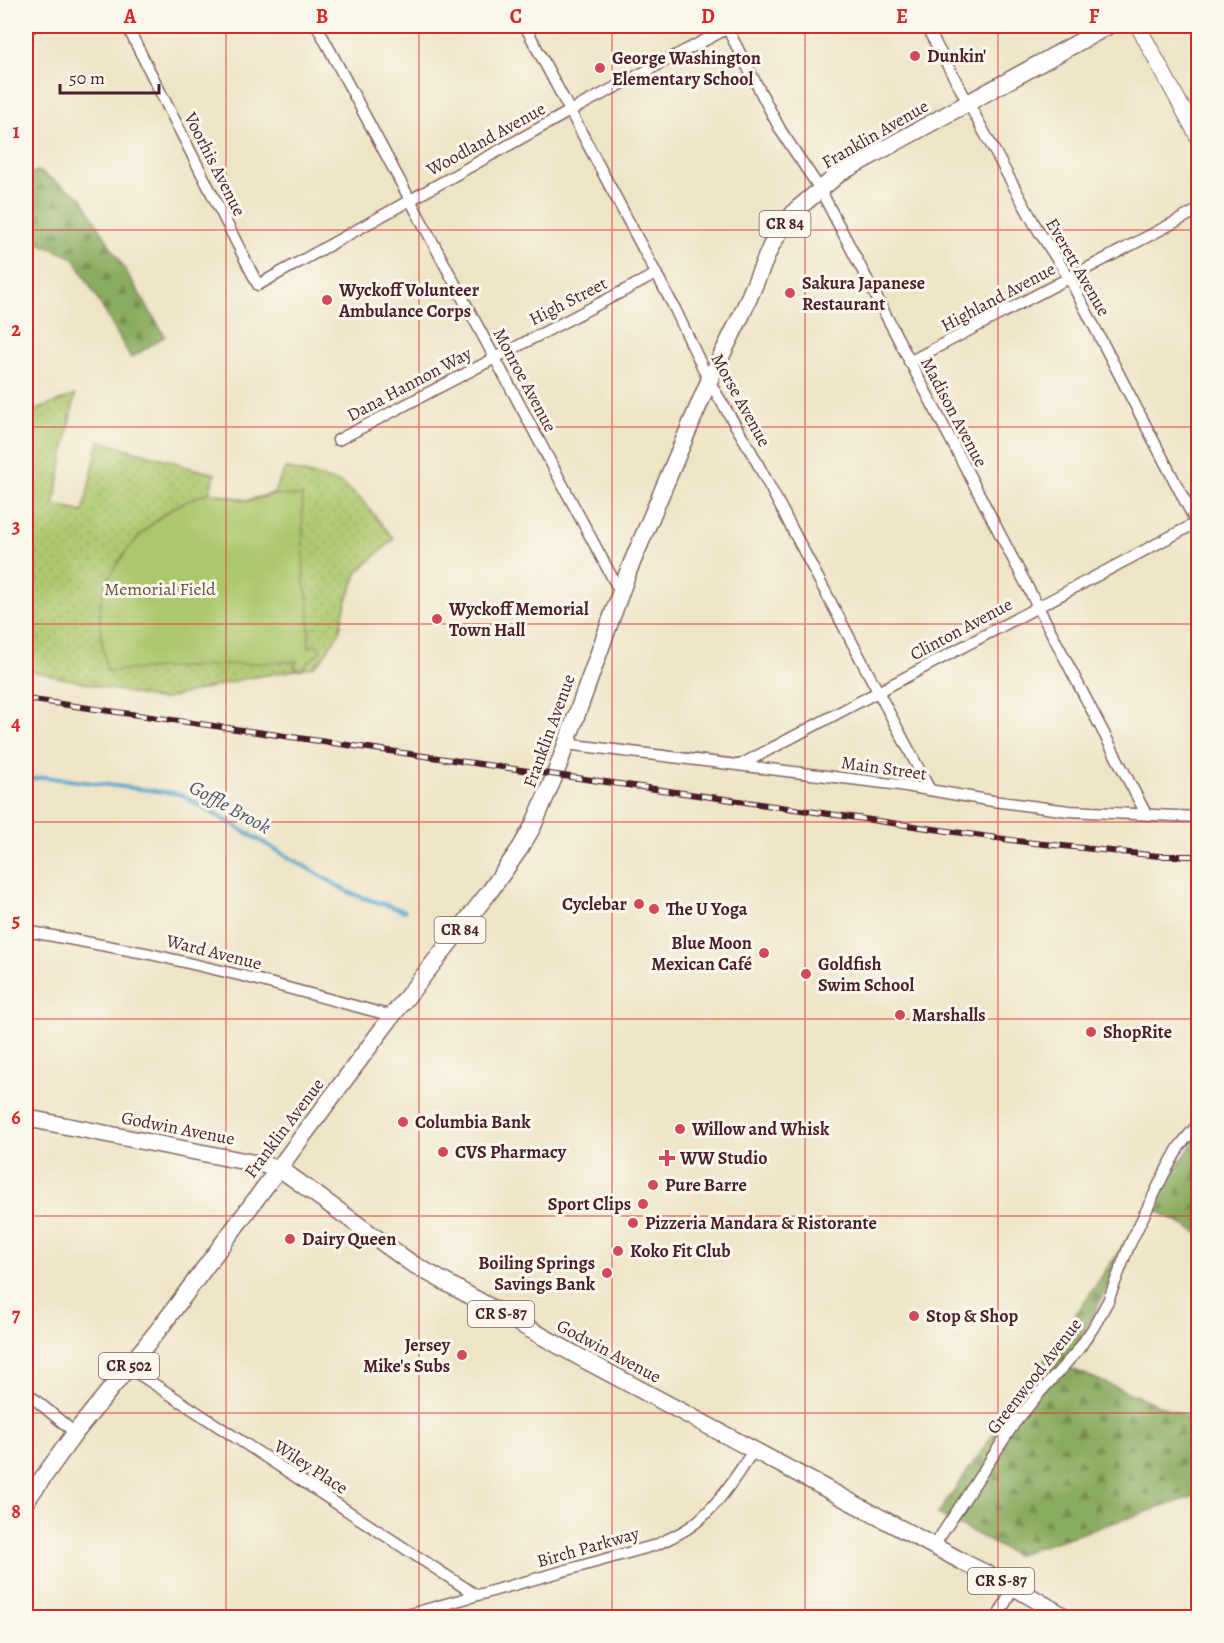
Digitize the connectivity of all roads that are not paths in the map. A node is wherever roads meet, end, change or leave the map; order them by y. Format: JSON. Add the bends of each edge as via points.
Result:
{"nodes":[{"id":1,"x":34,"y":26,"type":"edge"},
{"id":2,"x":127,"y":26,"type":"edge"},
{"id":3,"x":317,"y":26,"type":"edge"},
{"id":4,"x":525,"y":26,"type":"edge"},
{"id":5,"x":926,"y":26,"type":"edge"},
{"id":6,"x":1108,"y":26,"type":"edge"},
{"id":7,"x":1138,"y":26,"type":"edge"},
{"id":8,"x":729,"y":27,"type":"edge"},
{"id":9,"x":26,"y":30,"type":"edge"},
{"id":10,"x":969,"y":103,"type":"junction"},
{"id":11,"x":570,"y":111,"type":"junction"},
{"id":12,"x":1198,"y":137,"type":"edge"},
{"id":13,"x":820,"y":189,"type":"junction"},
{"id":14,"x":410,"y":199,"type":"junction"},
{"id":15,"x":1198,"y":210,"type":"edge"},
{"id":16,"x":656,"y":274,"type":"junction"},
{"id":17,"x":1069,"y":278,"type":"junction"},
{"id":18,"x":258,"y":285,"type":"joint"},
{"id":19,"x":495,"y":357,"type":"junction"},
{"id":20,"x":909,"y":362,"type":"junction"},
{"id":21,"x":709,"y":381,"type":"junction"},
{"id":22,"x":338,"y":440,"type":"dead end"},
{"id":23,"x":1198,"y":523,"type":"edge"},
{"id":24,"x":620,"y":592,"type":"junction"},
{"id":25,"x":1037,"y":607,"type":"junction"},
{"id":26,"x":878,"y":692,"type":"junction"},
{"id":27,"x":566,"y":744,"type":"junction"},
{"id":28,"x":740,"y":765,"type":"junction"},
{"id":29,"x":930,"y":790,"type":"junction"},
{"id":30,"x":1146,"y":814,"type":"junction"},
{"id":31,"x":1198,"y":817,"type":"edge"},
{"id":32,"x":26,"y":931,"type":"edge"},
{"id":33,"x":392,"y":1016,"type":"junction"},
{"id":34,"x":26,"y":1118,"type":"edge"},
{"id":35,"x":1198,"y":1124,"type":"edge"},
{"id":36,"x":279,"y":1168,"type":"junction"},
{"id":37,"x":128,"y":1367,"type":"junction"},
{"id":38,"x":26,"y":1392,"type":"edge"},
{"id":39,"x":75,"y":1433,"type":"junction"},
{"id":40,"x":754,"y":1450,"type":"junction"},
{"id":41,"x":26,"y":1501,"type":"edge"},
{"id":42,"x":934,"y":1546,"type":"junction"},
{"id":43,"x":1014,"y":1587,"type":"junction"},
{"id":44,"x":476,"y":1595,"type":"junction"},
{"id":45,"x":396,"y":1617,"type":"edge"},
{"id":46,"x":997,"y":1617,"type":"edge"},
{"id":47,"x":1067,"y":1617,"type":"edge"}],
"edges":[{"from":1,"to":9,"type":"street"},
{"from":2,"to":18,"type":"street","name":"Voorhis Avenue"},
{"from":3,"to":14,"type":"street","name":"Monroe Avenue"},
{"from":4,"to":11,"type":"street","name":"Morse Avenue"},
{"from":5,"to":10,"type":"street","name":"Everett Avenue"},
{"from":6,"to":10,"type":"main road","name":"Franklin Avenue","number":"CR 84"},
{"from":7,"to":12,"type":"main road"},
{"from":8,"to":11,"type":"street","name":"Woodland Avenue"},
{"from":8,"to":13,"type":"street","name":"Madison Avenue","via":[[781,131]]},
{"from":10,"to":13,"type":"main road","name":"Franklin Avenue","number":"CR 84","via":[[840,173]]},
{"from":10,"to":17,"type":"street","name":"Everett Avenue","via":[[1035,225]]},
{"from":11,"to":14,"type":"street","name":"Woodland Avenue"},
{"from":11,"to":16,"type":"street","name":"Morse Avenue"},
{"from":13,"to":20,"type":"street","name":"Madison Avenue"},
{"from":13,"to":21,"type":"main road","name":"Franklin Avenue","number":"CR 84","via":[[796,210],[771,246]]},
{"from":14,"to":18,"type":"street","name":"Woodland Avenue"},
{"from":14,"to":19,"type":"street","name":"Monroe Avenue"},
{"from":15,"to":17,"type":"street","name":"Highland Avenue"},
{"from":16,"to":19,"type":"street","name":"High Street"},
{"from":16,"to":21,"type":"street","name":"Morse Avenue"},
{"from":17,"to":20,"type":"street","name":"Highland Avenue"},
{"from":17,"to":23,"type":"street","name":"Everett Avenue"},
{"from":19,"to":22,"type":"street","name":"Dana Hannon Way"},
{"from":19,"to":24,"type":"street","name":"Monroe Avenue"},
{"from":20,"to":25,"type":"street","name":"Madison Avenue"},
{"from":21,"to":24,"type":"main road","name":"Franklin Avenue","number":"CR 84"},
{"from":21,"to":26,"type":"street","name":"Morse Avenue","via":[[752,453]]},
{"from":23,"to":25,"type":"street","name":"Clinton Avenue"},
{"from":24,"to":27,"type":"main road","name":"Franklin Avenue","number":"CR 84"},
{"from":25,"to":26,"type":"street","name":"Clinton Avenue"},
{"from":25,"to":30,"type":"street","name":"Madison Avenue"},
{"from":26,"to":28,"type":"street","name":"Clinton Avenue"},
{"from":26,"to":29,"type":"street","name":"Morse Avenue"},
{"from":27,"to":28,"type":"street","name":"Main Street"},
{"from":27,"to":33,"type":"main road","name":"Franklin Avenue","number":"CR 84","via":[[543,805],[521,847]]},
{"from":28,"to":29,"type":"street","name":"Main Street"},
{"from":29,"to":30,"type":"street","name":"Main Street","via":[[1069,811]]},
{"from":30,"to":31,"type":"street","name":"Main Street"},
{"from":32,"to":33,"type":"street","name":"Ward Avenue","via":[[150,954]]},
{"from":33,"to":36,"type":"main road","name":"Franklin Avenue","number":"CR 84"},
{"from":34,"to":36,"type":"main road","name":"Godwin Avenue"},
{"from":35,"to":42,"type":"street","name":"Greenwood Avenue","via":[[1164,1174],[1093,1328],[1014,1424]]},
{"from":36,"to":37,"type":"main road","name":"Franklin Avenue","number":"CR 502"},
{"from":36,"to":40,"type":"main road","name":"Godwin Avenue","number":"CR S-87","via":[[411,1263]]},
{"from":37,"to":39,"type":"main road","name":"Franklin Avenue","number":"CR 502"},
{"from":37,"to":44,"type":"street","name":"Wiley Place"},
{"from":38,"to":39,"type":"street"},
{"from":39,"to":41,"type":"main road","name":"Franklin Avenue","number":"CR 502"},
{"from":40,"to":42,"type":"main road","name":"Godwin Avenue","number":"CR S-87"},
{"from":40,"to":44,"type":"street","name":"Birch Parkway","via":[[713,1506],[675,1536],[656,1545]]},
{"from":42,"to":43,"type":"main road","name":"Godwin Avenue","number":"CR S-87"},
{"from":43,"to":46,"type":"street"},
{"from":43,"to":47,"type":"main road","name":"Godwin Avenue","number":"CR S-87"},
{"from":44,"to":45,"type":"street","name":"Birch Parkway"}]}
